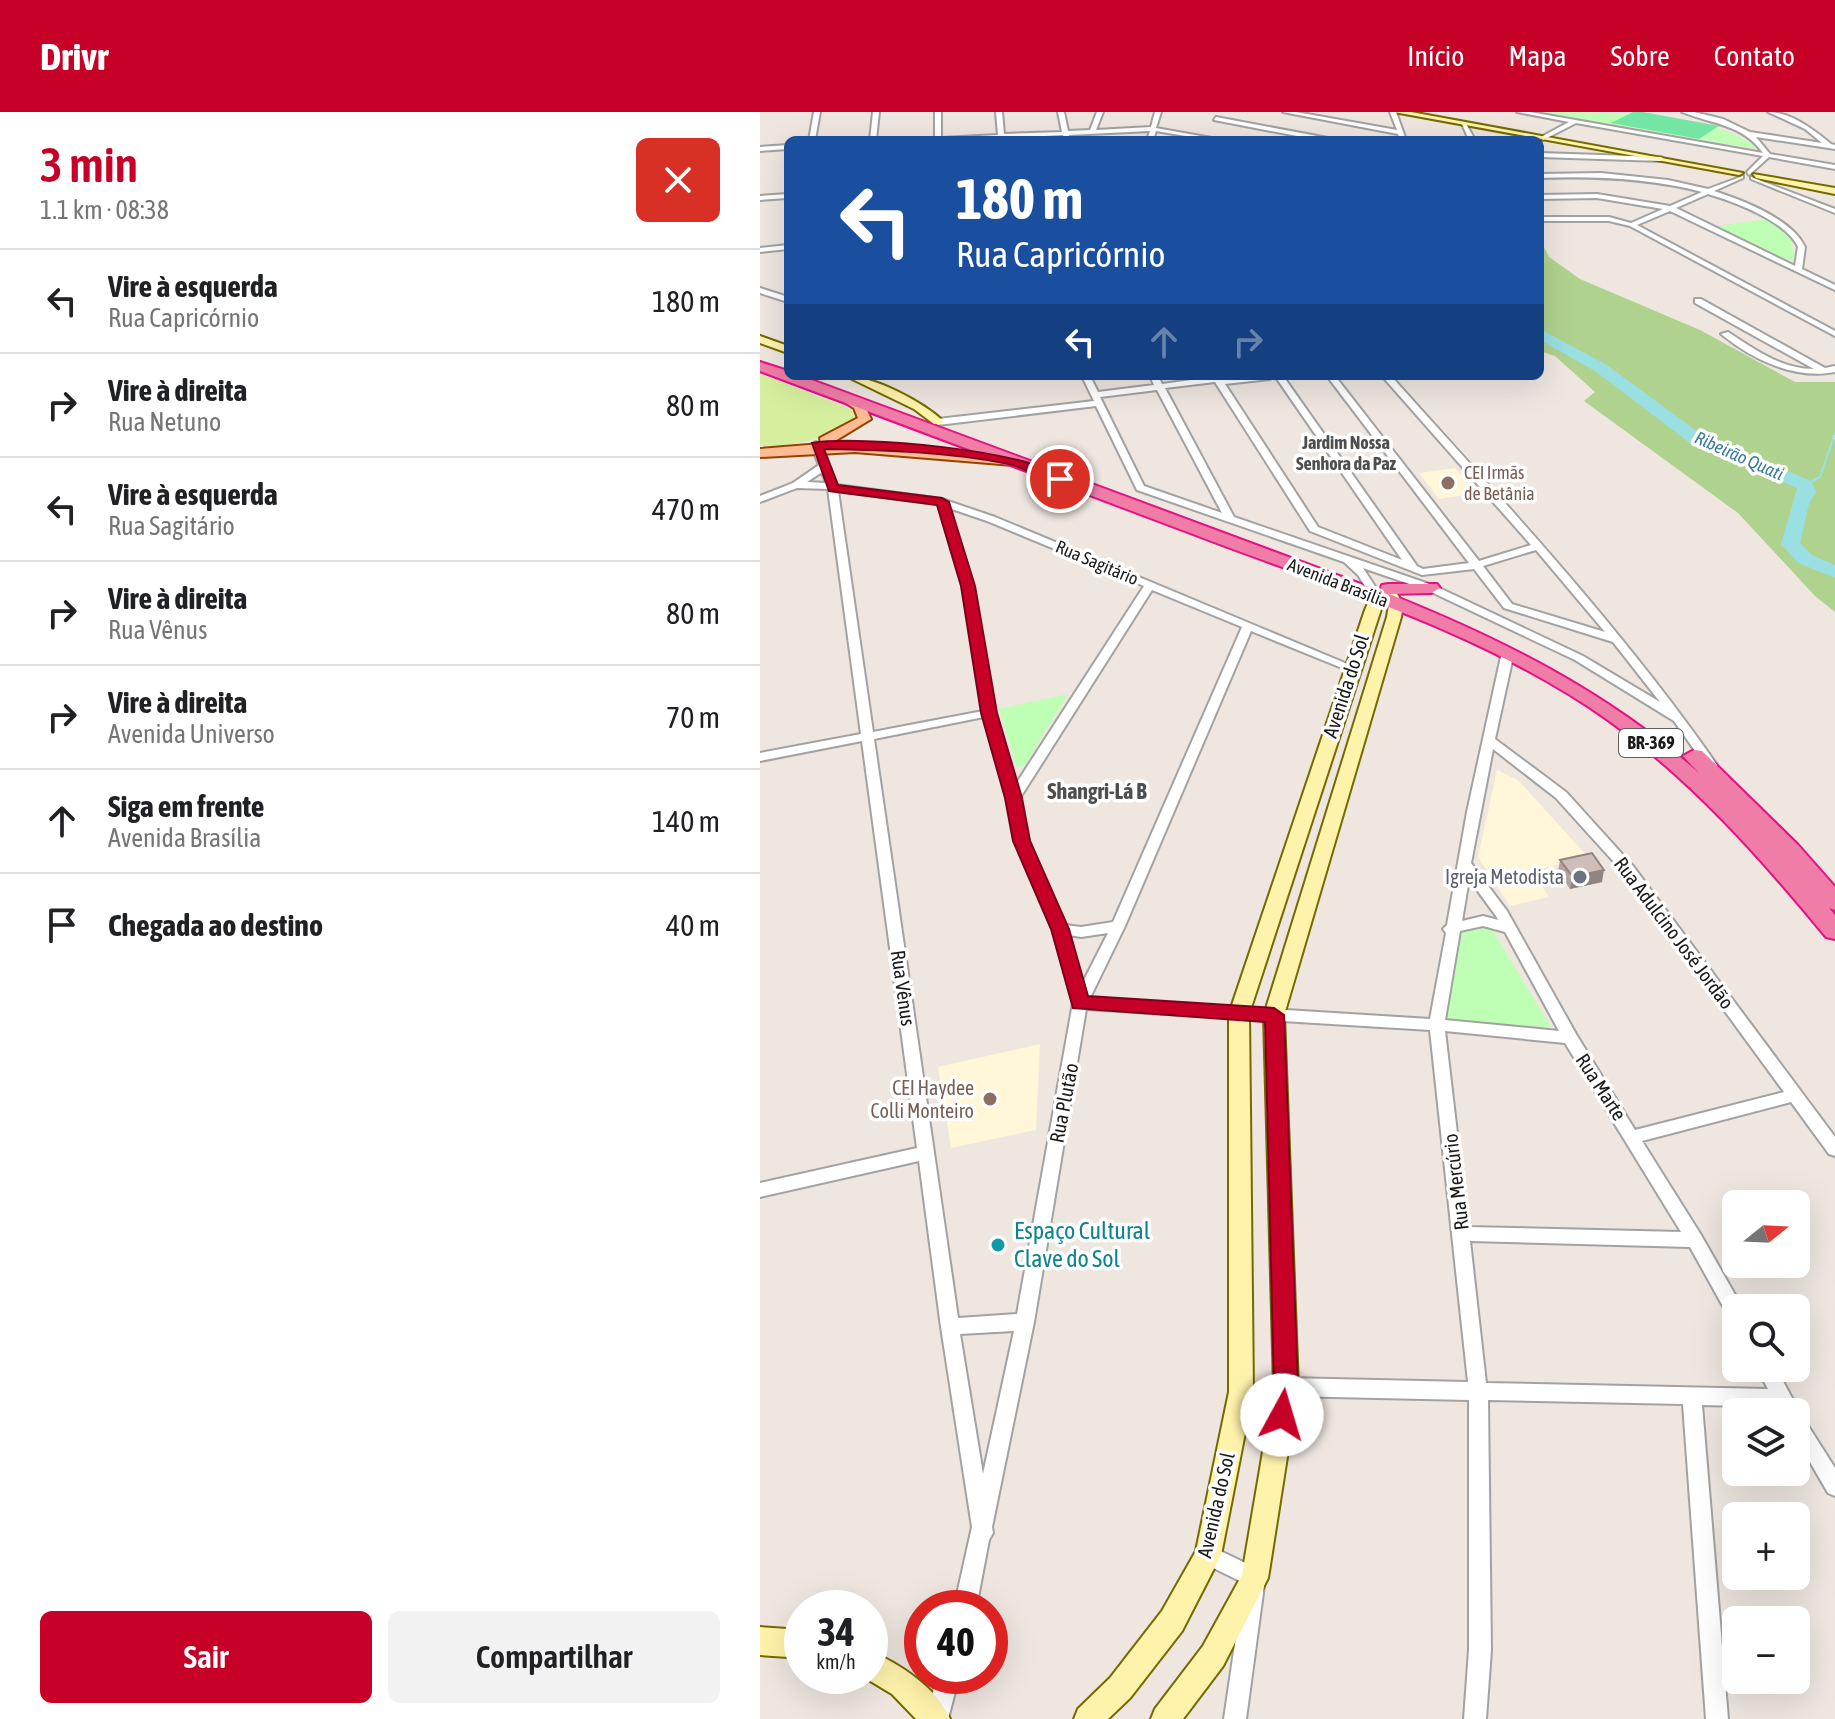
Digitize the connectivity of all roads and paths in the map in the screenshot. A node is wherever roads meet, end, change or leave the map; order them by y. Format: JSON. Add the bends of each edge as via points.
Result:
{"nodes":[{"id":1,"x":817,"y":112,"type":"edge"},
{"id":2,"x":876,"y":112,"type":"edge"},
{"id":3,"x":938,"y":112,"type":"edge"},
{"id":4,"x":999,"y":112,"type":"edge"},
{"id":5,"x":1061,"y":112,"type":"edge"},
{"id":6,"x":1100,"y":112,"type":"edge"},
{"id":7,"x":1158,"y":112,"type":"edge"},
{"id":8,"x":1286,"y":112,"type":"edge"},
{"id":9,"x":1396,"y":112,"type":"edge"},
{"id":10,"x":1520,"y":112,"type":"edge"},
{"id":11,"x":1685,"y":112,"type":"edge"},
{"id":12,"x":1771,"y":112,"type":"edge"},
{"id":13,"x":1216,"y":115,"type":"edge"},
{"id":14,"x":1574,"y":122,"type":"junction"},
{"id":15,"x":1465,"y":124,"type":"junction"},
{"id":16,"x":1153,"y":129,"type":"junction"},
{"id":17,"x":1092,"y":132,"type":"junction"},
{"id":18,"x":1749,"y":134,"type":"junction"},
{"id":19,"x":813,"y":136,"type":"edge"},
{"id":20,"x":873,"y":136,"type":"edge"},
{"id":21,"x":938,"y":136,"type":"edge"},
{"id":22,"x":1002,"y":136,"type":"edge"},
{"id":23,"x":1066,"y":136,"type":"edge"},
{"id":24,"x":1151,"y":136,"type":"edge"},
{"id":25,"x":1197,"y":136,"type":"edge"},
{"id":26,"x":1210,"y":136,"type":"edge"},
{"id":27,"x":1310,"y":136,"type":"edge"},
{"id":28,"x":1402,"y":136,"type":"edge"},
{"id":29,"x":1470,"y":136,"type":"edge"},
{"id":30,"x":1532,"y":136,"type":"edge"},
{"id":31,"x":1544,"y":137,"type":"edge"},
{"id":32,"x":1544,"y":138,"type":"edge"},
{"id":33,"x":1578,"y":144,"type":"junction"},
{"id":34,"x":1831,"y":146,"type":"edge"},
{"id":35,"x":784,"y":147,"type":"edge"},
{"id":36,"x":760,"y":149,"type":"edge"},
{"id":37,"x":1573,"y":154,"type":"junction"},
{"id":38,"x":1544,"y":155,"type":"edge"},
{"id":39,"x":1768,"y":155,"type":"junction"},
{"id":40,"x":1661,"y":159,"type":"junction"},
{"id":41,"x":1835,"y":167,"type":"edge"},
{"id":42,"x":1748,"y":175,"type":"junction"},
{"id":43,"x":1544,"y":176,"type":"edge"},
{"id":44,"x":1835,"y":191,"type":"edge"},
{"id":45,"x":1707,"y":192,"type":"junction"},
{"id":46,"x":784,"y":196,"type":"edge"},
{"id":47,"x":1544,"y":197,"type":"edge"},
{"id":48,"x":760,"y":198,"type":"edge"},
{"id":49,"x":1812,"y":199,"type":"junction"},
{"id":50,"x":1670,"y":208,"type":"junction"},
{"id":51,"x":1835,"y":211,"type":"edge"},
{"id":52,"x":1544,"y":219,"type":"edge"},
{"id":53,"x":1632,"y":225,"type":"junction"},
{"id":54,"x":784,"y":247,"type":"edge"},
{"id":55,"x":760,"y":250,"type":"edge"},
{"id":56,"x":1798,"y":270,"type":"junction"},
{"id":57,"x":1835,"y":288,"type":"edge"},
{"id":58,"x":760,"y":290,"type":"edge"},
{"id":59,"x":784,"y":299,"type":"edge"},
{"id":60,"x":1698,"y":301,"type":"dead end"},
{"id":61,"x":1725,"y":334,"type":"dead end"},
{"id":62,"x":1835,"y":334,"type":"edge"},
{"id":63,"x":760,"y":339,"type":"edge"},
{"id":64,"x":784,"y":348,"type":"edge"},
{"id":65,"x":760,"y":356,"type":"edge"},
{"id":66,"x":784,"y":365,"type":"edge"},
{"id":67,"x":760,"y":366,"type":"edge"},
{"id":68,"x":1835,"y":369,"type":"edge"},
{"id":69,"x":1820,"y":373,"type":"junction"},
{"id":70,"x":784,"y":375,"type":"edge"},
{"id":71,"x":798,"y":380,"type":"edge"},
{"id":72,"x":825,"y":380,"type":"edge"},
{"id":73,"x":860,"y":380,"type":"edge"},
{"id":74,"x":1088,"y":380,"type":"edge"},
{"id":75,"x":1156,"y":380,"type":"edge"},
{"id":76,"x":1211,"y":380,"type":"edge"},
{"id":77,"x":1219,"y":380,"type":"edge"},
{"id":78,"x":1282,"y":380,"type":"edge"},
{"id":79,"x":1334,"y":380,"type":"edge"},
{"id":80,"x":1390,"y":380,"type":"edge"},
{"id":81,"x":1160,"y":387,"type":"junction"},
{"id":82,"x":847,"y":398,"type":"junction"},
{"id":83,"x":1096,"y":399,"type":"junction"},
{"id":84,"x":938,"y":422,"type":"junction"},
{"id":85,"x":816,"y":445,"type":"junction"},
{"id":86,"x":760,"y":453,"type":"edge"},
{"id":87,"x":1013,"y":461,"type":"junction"},
{"id":88,"x":825,"y":465,"type":"junction"},
{"id":89,"x":796,"y":485,"type":"junction"},
{"id":90,"x":833,"y":488,"type":"junction"},
{"id":91,"x":760,"y":499,"type":"edge"},
{"id":92,"x":942,"y":502,"type":"junction"},
{"id":93,"x":979,"y":514,"type":"junction"},
{"id":94,"x":1231,"y":520,"type":"junction"},
{"id":95,"x":953,"y":528,"type":"junction"},
{"id":96,"x":1314,"y":529,"type":"junction"},
{"id":97,"x":1537,"y":546,"type":"junction"},
{"id":98,"x":1340,"y":555,"type":"junction"},
{"id":99,"x":1477,"y":565,"type":"junction"},
{"id":100,"x":1413,"y":568,"type":"junction"},
{"id":101,"x":1150,"y":585,"type":"junction"},
{"id":102,"x":1382,"y":588,"type":"junction"},
{"id":103,"x":1431,"y":588,"type":"joint"},
{"id":104,"x":1248,"y":626,"type":"junction"},
{"id":105,"x":1616,"y":639,"type":"junction"},
{"id":106,"x":1508,"y":652,"type":"junction"},
{"id":107,"x":1351,"y":668,"type":"junction"},
{"id":108,"x":1340,"y":704,"type":"junction"},
{"id":109,"x":1365,"y":708,"type":"junction"},
{"id":110,"x":989,"y":713,"type":"junction"},
{"id":111,"x":1681,"y":720,"type":"junction"},
{"id":112,"x":868,"y":737,"type":"junction"},
{"id":113,"x":1488,"y":739,"type":"junction"},
{"id":114,"x":760,"y":757,"type":"edge"},
{"id":115,"x":1722,"y":781,"type":"junction"},
{"id":116,"x":1014,"y":798,"type":"junction"},
{"id":117,"x":1464,"y":863,"type":"junction"},
{"id":118,"x":1835,"y":902,"type":"edge"},
{"id":119,"x":1118,"y":926,"type":"junction"},
{"id":120,"x":1509,"y":928,"type":"junction"},
{"id":121,"x":1060,"y":929,"type":"junction"},
{"id":122,"x":1450,"y":929,"type":"junction"},
{"id":123,"x":1835,"y":931,"type":"edge"},
{"id":124,"x":1080,"y":1003,"type":"junction"},
{"id":125,"x":1239,"y":1014,"type":"junction"},
{"id":126,"x":1274,"y":1015,"type":"junction"},
{"id":127,"x":1437,"y":1025,"type":"junction"},
{"id":128,"x":1570,"y":1038,"type":"junction"},
{"id":129,"x":1795,"y":1095,"type":"junction"},
{"id":130,"x":1829,"y":1132,"type":"edge"},
{"id":131,"x":1633,"y":1137,"type":"junction"},
{"id":132,"x":1835,"y":1149,"type":"edge"},
{"id":133,"x":926,"y":1153,"type":"junction"},
{"id":134,"x":760,"y":1190,"type":"edge"},
{"id":135,"x":1463,"y":1234,"type":"junction"},
{"id":136,"x":1695,"y":1240,"type":"junction"},
{"id":137,"x":1725,"y":1294,"type":"edge"},
{"id":138,"x":1025,"y":1322,"type":"junction"},
{"id":139,"x":950,"y":1327,"type":"junction"},
{"id":140,"x":1286,"y":1387,"type":"junction"},
{"id":141,"x":1478,"y":1392,"type":"junction"},
{"id":142,"x":1692,"y":1397,"type":"junction"},
{"id":143,"x":1722,"y":1400,"type":"edge"},
{"id":144,"x":1810,"y":1444,"type":"edge"},
{"id":145,"x":1835,"y":1486,"type":"edge"},
{"id":146,"x":983,"y":1533,"type":"junction"},
{"id":147,"x":1208,"y":1555,"type":"junction"},
{"id":148,"x":1255,"y":1578,"type":"junction"},
{"id":149,"x":969,"y":1590,"type":"edge"},
{"id":150,"x":760,"y":1641,"type":"edge"},
{"id":151,"x":784,"y":1643,"type":"edge"},
{"id":152,"x":888,"y":1676,"type":"edge"},
{"id":153,"x":943,"y":1694,"type":"edge"},
{"id":154,"x":937,"y":1719,"type":"edge"},
{"id":155,"x":1088,"y":1719,"type":"edge"},
{"id":156,"x":1165,"y":1719,"type":"edge"},
{"id":157,"x":1235,"y":1719,"type":"edge"},
{"id":158,"x":1475,"y":1719,"type":"edge"},
{"id":159,"x":1717,"y":1719,"type":"edge"}],
"edges":[{"from":1,"to":19,"type":"street"},
{"from":2,"to":20,"type":"street"},
{"from":3,"to":21,"type":"street"},
{"from":4,"to":22,"type":"street"},
{"from":5,"to":23,"type":"street"},
{"from":6,"to":17,"type":"street"},
{"from":7,"to":16,"type":"street"},
{"from":8,"to":28,"type":"street"},
{"from":9,"to":15,"type":"street"},
{"from":9,"to":28,"type":"street"},
{"from":10,"to":14,"type":"street"},
{"from":11,"to":18,"type":"street"},
{"from":12,"to":34,"type":"street"},
{"from":13,"to":26,"type":"street"},
{"from":13,"to":27,"type":"street"},
{"from":14,"to":31,"type":"street"},
{"from":14,"to":39,"type":"street"},
{"from":15,"to":29,"type":"street"},
{"from":15,"to":30,"type":"street"},
{"from":16,"to":17,"type":"street"},
{"from":16,"to":24,"type":"street"},
{"from":16,"to":25,"type":"street"},
{"from":17,"to":23,"type":"street"},
{"from":18,"to":34,"type":"street"},
{"from":18,"to":39,"type":"street"},
{"from":32,"to":33,"type":"street"},
{"from":33,"to":37,"type":"street"},
{"from":33,"to":40,"type":"street"},
{"from":35,"to":36,"type":"street"},
{"from":37,"to":38,"type":"street"},
{"from":37,"to":40,"type":"street"},
{"from":39,"to":41,"type":"street"},
{"from":39,"to":42,"type":"street"},
{"from":40,"to":42,"type":"street"},
{"from":42,"to":44,"type":"street"},
{"from":42,"to":45,"type":"street"},
{"from":42,"to":49,"type":"street"},
{"from":43,"to":45,"type":"street","via":[[1620,177]]},
{"from":44,"to":49,"type":"street"},
{"from":45,"to":50,"type":"street"},
{"from":45,"to":56,"type":"street","via":[[1772,217],[1797,238],[1802,251]]},
{"from":46,"to":48,"type":"street"},
{"from":47,"to":50,"type":"street","via":[[1608,197]]},
{"from":49,"to":51,"type":"street"},
{"from":50,"to":53,"type":"street"},
{"from":50,"to":56,"type":"street"},
{"from":52,"to":53,"type":"street","via":[[1609,219]]},
{"from":53,"to":62,"type":"street"},
{"from":54,"to":55,"type":"street"},
{"from":56,"to":57,"type":"street"},
{"from":58,"to":59,"type":"street"},
{"from":60,"to":69,"type":"street"},
{"from":61,"to":69,"type":"street","via":[[1788,370]]},
{"from":63,"to":64,"type":"street"},
{"from":65,"to":66,"type":"highway"},
{"from":67,"to":70,"type":"highway","name":"Avenida Brasília","number":"BR-369"},
{"from":68,"to":69,"type":"street"},
{"from":71,"to":82,"type":"highway","name":"Avenida Brasília","number":"BR-369"},
{"from":72,"to":84,"type":"highway","name":"Avenida Brasília","number":"BR-369"},
{"from":73,"to":84,"type":"street"},
{"from":74,"to":83,"type":"street"},
{"from":75,"to":81,"type":"street"},
{"from":76,"to":81,"type":"street"},
{"from":77,"to":96,"type":"street"},
{"from":78,"to":100,"type":"street"},
{"from":79,"to":99,"type":"street"},
{"from":80,"to":97,"type":"street"},
{"from":81,"to":83,"type":"street"},
{"from":81,"to":94,"type":"street"},
{"from":82,"to":85,"type":"main road","via":[[865,419]]},
{"from":82,"to":87,"type":"highway","name":"Avenida Brasília","number":"BR-369"},
{"from":83,"to":84,"type":"street"},
{"from":83,"to":94,"type":"street","name":"Avenida Brasília","via":[[1140,488]]},
{"from":84,"to":102,"type":"highway","name":"Avenida Brasília","number":"BR-369"},
{"from":85,"to":86,"type":"main road"},
{"from":85,"to":87,"type":"main road"},
{"from":85,"to":88,"type":"street","name":"Rua Vênus"},
{"from":87,"to":102,"type":"highway","name":"Avenida Brasília","number":"BR-369"},
{"from":88,"to":89,"type":"street"},
{"from":88,"to":90,"type":"street","name":"Rua Vênus"},
{"from":89,"to":90,"type":"street","name":"Rua Sagitário"},
{"from":89,"to":91,"type":"street"},
{"from":90,"to":92,"type":"street","name":"Rua Sagitário"},
{"from":90,"to":112,"type":"street","name":"Rua Vênus"},
{"from":92,"to":93,"type":"street","name":"Rua Sagitário"},
{"from":92,"to":95,"type":"street"},
{"from":93,"to":95,"type":"street"},
{"from":93,"to":101,"type":"street","name":"Rua Sagitário"},
{"from":94,"to":98,"type":"street","name":"Avenida Brasília"},
{"from":95,"to":110,"type":"street"},
{"from":96,"to":98,"type":"street"},
{"from":96,"to":100,"type":"street"},
{"from":97,"to":99,"type":"street"},
{"from":97,"to":105,"type":"street"},
{"from":98,"to":102,"type":"street","name":"Avenida Brasília"},
{"from":98,"to":102,"type":"street"},
{"from":99,"to":100,"type":"street","via":[[1422,572]]},
{"from":99,"to":105,"type":"street","via":[[1508,606]]},
{"from":101,"to":104,"type":"street","name":"Rua Sagitário"},
{"from":101,"to":116,"type":"street"},
{"from":102,"to":103,"type":"highway"},
{"from":102,"to":106,"type":"highway","name":"Avenida Brasília","number":"BR-369"},
{"from":102,"to":107,"type":"street","name":"Avenida do Sol"},
{"from":102,"to":109,"type":"street","name":"Avenida do Sol"},
{"from":102,"to":115,"type":"highway","name":"Avenida Brasília","number":"BR-369","via":[[1479,626],[1578,676],[1669,737]]},
{"from":103,"to":111,"type":"street","via":[[1579,658]]},
{"from":104,"to":107,"type":"street","name":"Rua Sagitário"},
{"from":104,"to":119,"type":"street","name":"Rua Plutão"},
{"from":105,"to":111,"type":"street"},
{"from":106,"to":113,"type":"street","name":"Rua Mercúrio"},
{"from":106,"to":123,"type":"highway","name":"Avenida Brasília","number":"BR-369","via":[[1611,714],[1675,762],[1766,850]]},
{"from":107,"to":108,"type":"street","name":"Avenida do Sol"},
{"from":108,"to":109,"type":"street"},
{"from":108,"to":125,"type":"street","name":"Avenida do Sol"},
{"from":109,"to":126,"type":"street","name":"Avenida do Sol"},
{"from":110,"to":112,"type":"street"},
{"from":110,"to":116,"type":"street"},
{"from":111,"to":115,"type":"street"},
{"from":112,"to":114,"type":"street"},
{"from":112,"to":133,"type":"street","name":"Rua Vênus"},
{"from":113,"to":117,"type":"street","name":"Rua Mercúrio"},
{"from":113,"to":129,"type":"street","name":"Rua Adulcino José Jordão","via":[[1561,795],[1628,869]]},
{"from":115,"to":118,"type":"highway","name":"Avenida Brasília","number":"BR-369"},
{"from":116,"to":121,"type":"street","via":[[1022,841]]},
{"from":117,"to":120,"type":"street","name":"Rua Marte"},
{"from":117,"to":122,"type":"street","name":"Rua Mercúrio"},
{"from":119,"to":121,"type":"street"},
{"from":119,"to":124,"type":"street","name":"Rua Plutão"},
{"from":120,"to":122,"type":"street","via":[[1483,921]]},
{"from":120,"to":128,"type":"street","name":"Rua Marte"},
{"from":121,"to":124,"type":"street"},
{"from":122,"to":127,"type":"street","name":"Rua Mercúrio"},
{"from":124,"to":125,"type":"street"},
{"from":124,"to":138,"type":"street","name":"Rua Plutão"},
{"from":125,"to":126,"type":"street"},
{"from":125,"to":147,"type":"street","name":"Avenida do Sol","via":[[1241,1392]]},
{"from":126,"to":127,"type":"street"},
{"from":126,"to":140,"type":"street","name":"Avenida do Sol"},
{"from":127,"to":128,"type":"street"},
{"from":127,"to":135,"type":"street","name":"Rua Mercúrio"},
{"from":128,"to":131,"type":"street","name":"Rua Marte"},
{"from":129,"to":130,"type":"street","name":"Rua Adulcino José Jordão"},
{"from":129,"to":131,"type":"street"},
{"from":130,"to":132,"type":"street","name":"Rua Adulcino José Jordão"},
{"from":131,"to":136,"type":"street","name":"Rua Marte"},
{"from":133,"to":134,"type":"street"},
{"from":133,"to":139,"type":"street","name":"Rua Vênus"},
{"from":135,"to":136,"type":"street"},
{"from":135,"to":141,"type":"street","name":"Rua Mercúrio"},
{"from":136,"to":137,"type":"street","name":"Rua Marte"},
{"from":138,"to":139,"type":"street"},
{"from":138,"to":146,"type":"street","name":"Rua Plutão"},
{"from":139,"to":146,"type":"street","name":"Rua Vênus"},
{"from":140,"to":141,"type":"street"},
{"from":140,"to":148,"type":"street","name":"Avenida do Sol"},
{"from":141,"to":142,"type":"street"},
{"from":141,"to":158,"type":"street","name":"Rua Mercúrio","via":[[1480,1650]]},
{"from":142,"to":143,"type":"street"},
{"from":142,"to":159,"type":"street"},
{"from":144,"to":145,"type":"street"},
{"from":146,"to":149,"type":"street","name":"Rua Plutão"},
{"from":147,"to":148,"type":"street"},
{"from":147,"to":155,"type":"street","name":"Avenida do Sol","via":[[1172,1621],[1120,1688]]},
{"from":148,"to":156,"type":"street","name":"Avenida do Sol","via":[[1213,1656]]},
{"from":148,"to":157,"type":"street"},
{"from":150,"to":151,"type":"street"},
{"from":152,"to":154,"type":"street"},
{"from":153,"to":154,"type":"street"}]}
